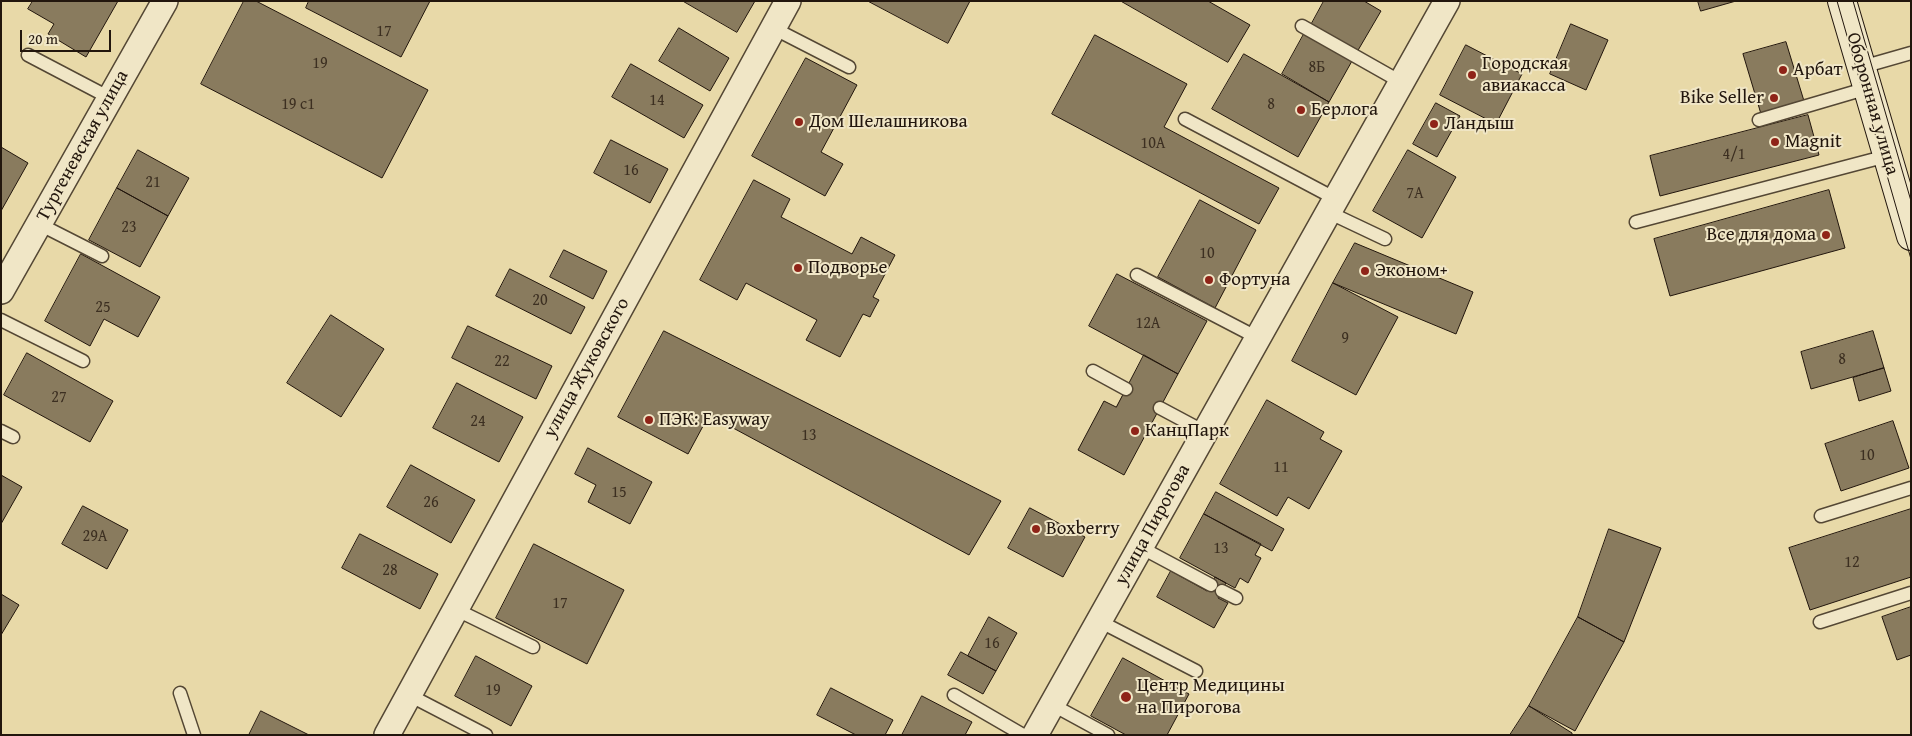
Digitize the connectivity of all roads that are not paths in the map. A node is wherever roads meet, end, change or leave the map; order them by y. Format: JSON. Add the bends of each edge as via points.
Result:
{"nodes":[{"id":1,"x":164,"y":1,"type":"edge"},
{"id":2,"x":788,"y":1,"type":"edge"},
{"id":3,"x":1447,"y":1,"type":"edge"},
{"id":4,"x":1842,"y":1,"type":"edge"},
{"id":5,"x":1302,"y":26,"type":"dead end"},
{"id":6,"x":773,"y":28,"type":"junction"},
{"id":7,"x":1911,"y":53,"type":"edge"},
{"id":8,"x":28,"y":55,"type":"dead end"},
{"id":9,"x":849,"y":67,"type":"dead end"},
{"id":10,"x":1865,"y":78,"type":"junction"},
{"id":11,"x":1401,"y":82,"type":"junction"},
{"id":12,"x":110,"y":98,"type":"junction"},
{"id":13,"x":1185,"y":119,"type":"dead end"},
{"id":14,"x":1759,"y":120,"type":"dead end"},
{"id":15,"x":1888,"y":156,"type":"junction"},
{"id":16,"x":1332,"y":205,"type":"junction"},
{"id":17,"x":1636,"y":222,"type":"dead end"},
{"id":18,"x":39,"y":224,"type":"junction"},
{"id":19,"x":1911,"y":236,"type":"edge"},
{"id":20,"x":1385,"y":239,"type":"dead end"},
{"id":21,"x":102,"y":256,"type":"dead end"},
{"id":22,"x":1137,"y":275,"type":"dead end"},
{"id":23,"x":1,"y":291,"type":"edge"},
{"id":24,"x":1,"y":320,"type":"edge"},
{"id":25,"x":1258,"y":338,"type":"junction"},
{"id":26,"x":83,"y":361,"type":"dead end"},
{"id":27,"x":1093,"y":371,"type":"dead end"},
{"id":28,"x":1126,"y":389,"type":"dead end"},
{"id":29,"x":1160,"y":408,"type":"dead end"},
{"id":30,"x":1205,"y":432,"type":"junction"},
{"id":31,"x":1911,"y":488,"type":"edge"},
{"id":32,"x":1821,"y":516,"type":"dead end"},
{"id":33,"x":1140,"y":547,"type":"junction"},
{"id":34,"x":1911,"y":593,"type":"edge"},
{"id":35,"x":1236,"y":598,"type":"dead end"},
{"id":36,"x":455,"y":609,"type":"junction"},
{"id":37,"x":1099,"y":621,"type":"junction"},
{"id":38,"x":1820,"y":622,"type":"dead end"},
{"id":39,"x":533,"y":647,"type":"dead end"},
{"id":40,"x":1196,"y":671,"type":"dead end"},
{"id":41,"x":180,"y":693,"type":"dead end"},
{"id":42,"x":408,"y":695,"type":"junction"},
{"id":43,"x":954,"y":695,"type":"dead end"},
{"id":44,"x":1052,"y":704,"type":"junction"},
{"id":45,"x":194,"y":735,"type":"edge"},
{"id":46,"x":387,"y":735,"type":"edge"},
{"id":47,"x":486,"y":735,"type":"edge"},
{"id":48,"x":1023,"y":735,"type":"edge"},
{"id":49,"x":1034,"y":735,"type":"edge"},
{"id":50,"x":1108,"y":735,"type":"edge"}],
"edges":[{"from":1,"to":12,"type":"street","name":"Тургеневская улица"},
{"from":2,"to":6,"type":"street","name":"улица Жуковского"},
{"from":3,"to":11,"type":"street","name":"улица Пирогова"},
{"from":4,"to":10,"type":"main road","name":"Оборонная улица"},
{"from":5,"to":11,"type":"lane"},
{"from":6,"to":9,"type":"lane"},
{"from":6,"to":36,"type":"street","name":"улица Жуковского"},
{"from":7,"to":10,"type":"lane"},
{"from":8,"to":12,"type":"lane"},
{"from":10,"to":14,"type":"lane"},
{"from":10,"to":15,"type":"main road","name":"Оборонная улица"},
{"from":11,"to":16,"type":"street","name":"улица Пирогова"},
{"from":12,"to":18,"type":"street","name":"Тургеневская улица"},
{"from":13,"to":16,"type":"lane"},
{"from":15,"to":17,"type":"lane"},
{"from":15,"to":19,"type":"main road","name":"Оборонная улица"},
{"from":16,"to":20,"type":"lane"},
{"from":16,"to":25,"type":"street","name":"улица Пирогова"},
{"from":18,"to":21,"type":"lane"},
{"from":18,"to":23,"type":"street","name":"Тургеневская улица"},
{"from":22,"to":25,"type":"lane"},
{"from":24,"to":26,"type":"lane"},
{"from":25,"to":30,"type":"street","name":"улица Пирогова"},
{"from":27,"to":28,"type":"lane"},
{"from":29,"to":30,"type":"lane"},
{"from":30,"to":33,"type":"street","name":"улица Пирогова"},
{"from":31,"to":32,"type":"lane"},
{"from":33,"to":35,"type":"lane"},
{"from":33,"to":37,"type":"street","name":"улица Пирогова"},
{"from":34,"to":38,"type":"lane"},
{"from":36,"to":39,"type":"lane"},
{"from":36,"to":42,"type":"street","name":"улица Жуковского"},
{"from":37,"to":40,"type":"lane"},
{"from":37,"to":44,"type":"street","name":"улица Пирогова"},
{"from":41,"to":45,"type":"lane"},
{"from":42,"to":46,"type":"street","name":"улица Жуковского"},
{"from":42,"to":47,"type":"lane"},
{"from":43,"to":48,"type":"lane"},
{"from":44,"to":49,"type":"street","name":"улица Пирогова"},
{"from":44,"to":50,"type":"lane"}]}
